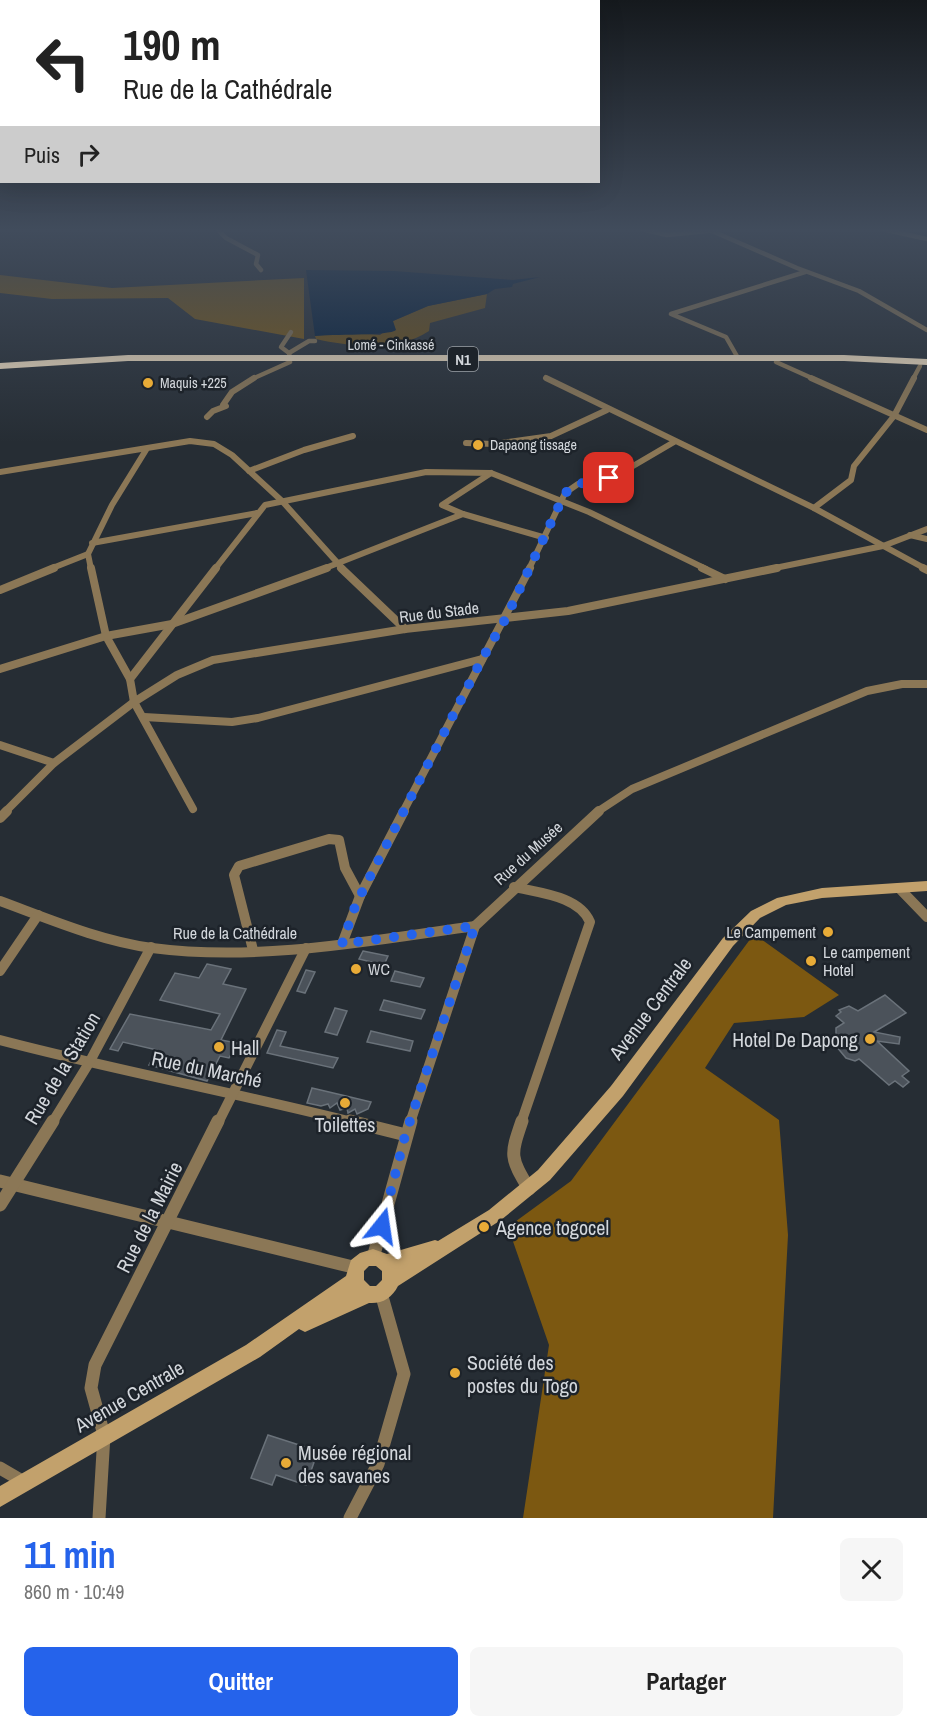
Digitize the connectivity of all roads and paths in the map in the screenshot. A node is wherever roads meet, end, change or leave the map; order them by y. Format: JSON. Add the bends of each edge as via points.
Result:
{"nodes":[{"id":1,"x":715,"y":300,"type":"edge"},
{"id":2,"x":874,"y":300,"type":"edge"},
{"id":3,"x":927,"y":330,"type":"edge"},
{"id":4,"x":291,"y":332,"type":"dead end"},
{"id":5,"x":315,"y":341,"type":"dead end"},
{"id":6,"x":290,"y":358,"type":"junction"},
{"id":7,"x":738,"y":358,"type":"junction"},
{"id":8,"x":775,"y":360,"type":"junction"},
{"id":9,"x":925,"y":362,"type":"edge"},
{"id":10,"x":0,"y":368,"type":"edge"},
{"id":11,"x":546,"y":378,"type":"dead end"},
{"id":12,"x":607,"y":410,"type":"junction"},
{"id":13,"x":894,"y":416,"type":"junction"},
{"id":14,"x":207,"y":417,"type":"dead end"},
{"id":15,"x":927,"y":430,"type":"edge"},
{"id":16,"x":354,"y":436,"type":"dead end"},
{"id":17,"x":674,"y":442,"type":"junction"},
{"id":18,"x":466,"y":443,"type":"dead end"},
{"id":19,"x":146,"y":450,"type":"junction"},
{"id":20,"x":249,"y":471,"type":"junction"},
{"id":21,"x":0,"y":472,"type":"edge"},
{"id":22,"x":490,"y":473,"type":"junction"},
{"id":23,"x":282,"y":501,"type":"junction"},
{"id":24,"x":563,"y":501,"type":"junction"},
{"id":25,"x":814,"y":508,"type":"junction"},
{"id":26,"x":257,"y":513,"type":"junction"},
{"id":27,"x":463,"y":514,"type":"junction"},
{"id":28,"x":927,"y":529,"type":"edge"},
{"id":29,"x":910,"y":535,"type":"junction"},
{"id":30,"x":546,"y":538,"type":"junction"},
{"id":31,"x":927,"y":539,"type":"edge"},
{"id":32,"x":92,"y":543,"type":"junction"},
{"id":33,"x":883,"y":546,"type":"junction"},
{"id":34,"x":88,"y":554,"type":"junction"},
{"id":35,"x":337,"y":564,"type":"junction"},
{"id":36,"x":927,"y":570,"type":"edge"},
{"id":37,"x":725,"y":580,"type":"junction"},
{"id":38,"x":0,"y":590,"type":"edge"},
{"id":39,"x":506,"y":618,"type":"junction"},
{"id":40,"x":172,"y":624,"type":"junction"},
{"id":41,"x":405,"y":629,"type":"junction"},
{"id":42,"x":106,"y":636,"type":"junction"},
{"id":43,"x":482,"y":659,"type":"junction"},
{"id":44,"x":0,"y":669,"type":"edge"},
{"id":45,"x":130,"y":679,"type":"junction"},
{"id":46,"x":927,"y":684,"type":"edge"},
{"id":47,"x":134,"y":702,"type":"junction"},
{"id":48,"x":144,"y":717,"type":"junction"},
{"id":49,"x":0,"y":745,"type":"edge"},
{"id":50,"x":54,"y":763,"type":"junction"},
{"id":51,"x":193,"y":809,"type":"dead end"},
{"id":52,"x":0,"y":818,"type":"edge"},
{"id":53,"x":927,"y":886,"type":"edge"},
{"id":54,"x":514,"y":887,"type":"junction"},
{"id":55,"x":899,"y":888,"type":"junction"},
{"id":56,"x":360,"y":896,"type":"junction"},
{"id":57,"x":0,"y":901,"type":"edge"},
{"id":58,"x":38,"y":915,"type":"junction"},
{"id":59,"x":927,"y":918,"type":"edge"},
{"id":60,"x":475,"y":926,"type":"junction"},
{"id":61,"x":342,"y":944,"type":"junction"},
{"id":62,"x":151,"y":947,"type":"junction"},
{"id":63,"x":306,"y":948,"type":"junction"},
{"id":64,"x":253,"y":950,"type":"junction"},
{"id":65,"x":0,"y":971,"type":"edge"},
{"id":66,"x":0,"y":1041,"type":"edge"},
{"id":67,"x":89,"y":1063,"type":"junction"},
{"id":68,"x":232,"y":1092,"type":"junction"},
{"id":69,"x":405,"y":1136,"type":"junction"},
{"id":70,"x":0,"y":1181,"type":"edge"},
{"id":71,"x":13,"y":1185,"type":"junction"},
{"id":72,"x":529,"y":1189,"type":"junction"},
{"id":73,"x":0,"y":1205,"type":"edge"},
{"id":74,"x":168,"y":1223,"type":"junction"},
{"id":75,"x":450,"y":1243,"type":"junction"},
{"id":76,"x":379,"y":1260,"type":"junction"},
{"id":77,"x":356,"y":1274,"type":"junction"},
{"id":78,"x":380,"y":1289,"type":"junction"},
{"id":79,"x":280,"y":1335,"type":"junction"},
{"id":80,"x":104,"y":1435,"type":"junction"},
{"id":81,"x":0,"y":1468,"type":"edge"},
{"id":82,"x":24,"y":1482,"type":"junction"},
{"id":83,"x":0,"y":1497,"type":"edge"},
{"id":84,"x":99,"y":1518,"type":"edge"},
{"id":85,"x":351,"y":1518,"type":"edge"}],
"edges":[{"from":1,"to":7,"type":"street","via":[[671,314],[726,337]]},
{"from":2,"to":3,"type":"street"},
{"from":4,"to":6,"type":"street","via":[[281,347]]},
{"from":5,"to":6,"type":"street","via":[[309,341]]},
{"from":6,"to":7,"type":"highway","name":"Lomé - Cinkassé","number":"N1"},
{"from":6,"to":8,"type":"highway","name":"Lomé - Cinkassé","number":"N1"},
{"from":6,"to":10,"type":"highway","name":"Lomé - Cinkassé","number":"N1"},
{"from":6,"to":14,"type":"street","via":[[235,389],[225,398],[226,406]]},
{"from":7,"to":8,"type":"highway","name":"Lomé - Cinkassé","number":"N1"},
{"from":8,"to":9,"type":"highway","name":"Lomé - Cinkassé","number":"N1"},
{"from":8,"to":13,"type":"street"},
{"from":9,"to":13,"type":"street"},
{"from":11,"to":12,"type":"street"},
{"from":12,"to":17,"type":"street"},
{"from":12,"to":18,"type":"street","via":[[551,436],[489,445]]},
{"from":13,"to":15,"type":"street"},
{"from":13,"to":25,"type":"street","via":[[854,466],[851,480]]},
{"from":16,"to":20,"type":"street"},
{"from":17,"to":24,"type":"street","via":[[616,476],[578,484],[565,493]]},
{"from":17,"to":25,"type":"street"},
{"from":19,"to":20,"type":"street","via":[[190,441],[206,442],[232,455]]},
{"from":19,"to":21,"type":"street"},
{"from":19,"to":32,"type":"street"},
{"from":20,"to":23,"type":"street"},
{"from":22,"to":23,"type":"street","via":[[426,472]]},
{"from":22,"to":24,"type":"street"},
{"from":22,"to":27,"type":"street","via":[[442,505]]},
{"from":23,"to":26,"type":"street","via":[[265,505]]},
{"from":23,"to":35,"type":"street"},
{"from":24,"to":30,"type":"street"},
{"from":24,"to":37,"type":"street"},
{"from":25,"to":33,"type":"street"},
{"from":26,"to":32,"type":"street"},
{"from":26,"to":40,"type":"street"},
{"from":27,"to":30,"type":"street"},
{"from":27,"to":35,"type":"street"},
{"from":28,"to":29,"type":"street","name":"Rue du Stade"},
{"from":29,"to":31,"type":"street"},
{"from":29,"to":33,"type":"street","name":"Rue du Stade"},
{"from":30,"to":39,"type":"street"},
{"from":32,"to":34,"type":"street"},
{"from":33,"to":36,"type":"street"},
{"from":33,"to":37,"type":"street","name":"Rue du Stade"},
{"from":34,"to":38,"type":"street"},
{"from":34,"to":42,"type":"street"},
{"from":35,"to":40,"type":"street"},
{"from":35,"to":41,"type":"street"},
{"from":37,"to":39,"type":"street","name":"Rue du Stade","via":[[568,611]]},
{"from":39,"to":41,"type":"street","name":"Rue du Stade"},
{"from":39,"to":43,"type":"street"},
{"from":40,"to":42,"type":"street"},
{"from":40,"to":45,"type":"street"},
{"from":41,"to":47,"type":"street","name":"Rue du Stade","via":[[213,660],[177,675]]},
{"from":42,"to":44,"type":"street"},
{"from":42,"to":45,"type":"street"},
{"from":43,"to":48,"type":"street","via":[[250,720]]},
{"from":43,"to":56,"type":"street"},
{"from":45,"to":47,"type":"street"},
{"from":46,"to":54,"type":"street","name":"Rue du Musée","via":[[867,691],[632,789],[604,806]]},
{"from":47,"to":48,"type":"street"},
{"from":47,"to":50,"type":"street","name":"Rue du Stade"},
{"from":48,"to":51,"type":"street"},
{"from":49,"to":50,"type":"street"},
{"from":50,"to":52,"type":"street","name":"Rue du Stade"},
{"from":53,"to":55,"type":"main road","name":"Avenue Centrale"},
{"from":54,"to":60,"type":"street","name":"Rue du Musée"},
{"from":54,"to":72,"type":"street","via":[[578,905],[590,922],[512,1150],[515,1165]]},
{"from":55,"to":59,"type":"street"},
{"from":55,"to":72,"type":"main road","name":"Avenue Centrale","via":[[793,899],[765,909],[745,924],[617,1091]]},
{"from":56,"to":61,"type":"street"},
{"from":56,"to":64,"type":"street","via":[[345,868],[339,840],[329,839],[239,866],[234,875]]},
{"from":57,"to":58,"type":"street","name":"Rue de la Cathédrale"},
{"from":58,"to":62,"type":"street","name":"Rue de la Cathédrale"},
{"from":58,"to":65,"type":"street"},
{"from":60,"to":61,"type":"street","name":"Rue de la Cathédrale"},
{"from":60,"to":69,"type":"street","name":"Rue du Musée"},
{"from":61,"to":63,"type":"street","name":"Rue de la Cathédrale"},
{"from":62,"to":64,"type":"street","name":"Rue de la Cathédrale"},
{"from":62,"to":67,"type":"street","name":"Rue de la Station"},
{"from":63,"to":64,"type":"street","name":"Rue de la Cathédrale"},
{"from":63,"to":68,"type":"street","name":"Rue de la Mairie"},
{"from":66,"to":67,"type":"street","name":"Rue du Marché"},
{"from":67,"to":68,"type":"street","name":"Rue du Marché"},
{"from":67,"to":71,"type":"street","name":"Rue de la Station"},
{"from":68,"to":69,"type":"street","name":"Rue du Marché"},
{"from":68,"to":74,"type":"street","name":"Rue de la Mairie"},
{"from":69,"to":76,"type":"street","name":"Rue du Musée"},
{"from":70,"to":71,"type":"street"},
{"from":71,"to":73,"type":"street","name":"Rue de la Station"},
{"from":71,"to":74,"type":"street"},
{"from":72,"to":75,"type":"main road","name":"Avenue Centrale"},
{"from":74,"to":77,"type":"street"},
{"from":74,"to":80,"type":"street","name":"Rue de la Mairie","via":[[95,1365],[91,1388]]},
{"from":75,"to":76,"type":"main road","name":"Avenue Centrale"},
{"from":75,"to":78,"type":"main road","name":"Avenue Centrale"},
{"from":76,"to":77,"type":"main road","via":[[364,1262]]},
{"from":76,"to":78,"type":"main road","via":[[392,1270]]},
{"from":77,"to":78,"type":"main road","via":[[359,1289]]},
{"from":77,"to":79,"type":"main road","name":"Avenue Centrale"},
{"from":78,"to":79,"type":"main road","name":"Avenue Centrale"},
{"from":78,"to":85,"type":"street","via":[[404,1374],[378,1464]]},
{"from":79,"to":80,"type":"main road","name":"Avenue Centrale"},
{"from":80,"to":82,"type":"main road","name":"Avenue Centrale"},
{"from":80,"to":84,"type":"street","name":"Rue de la Mairie"},
{"from":81,"to":82,"type":"street"},
{"from":82,"to":83,"type":"main road","name":"Avenue Centrale"}]}
